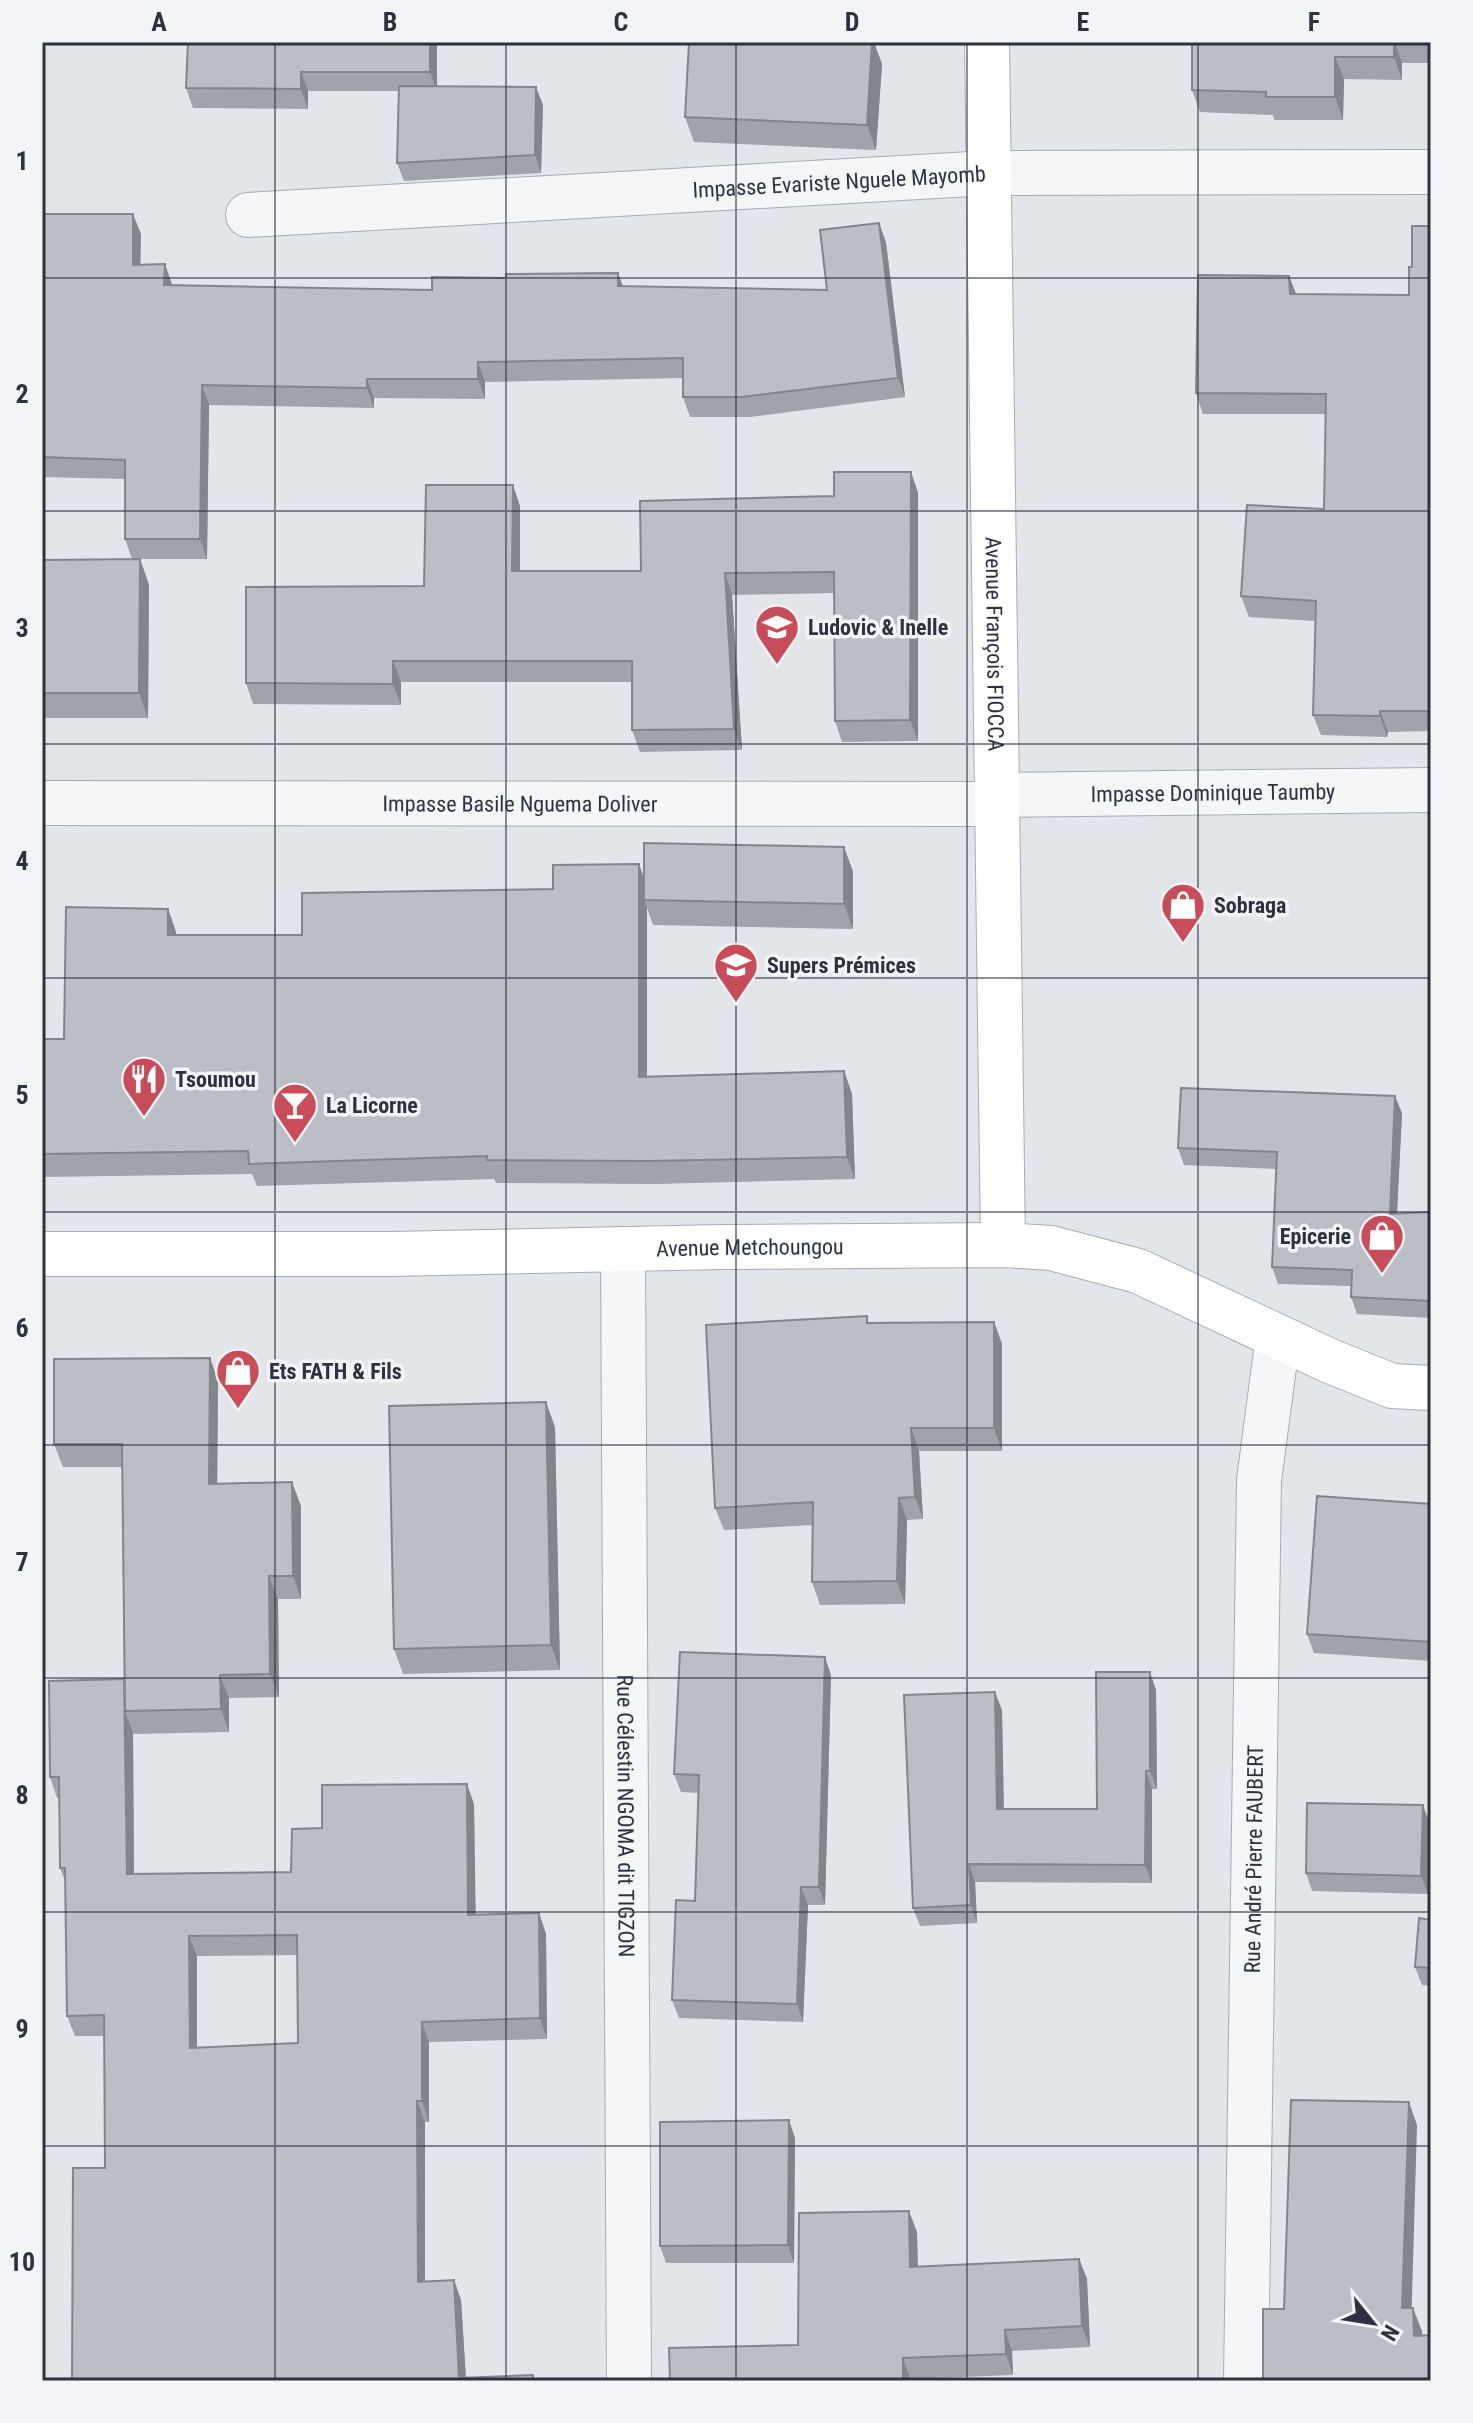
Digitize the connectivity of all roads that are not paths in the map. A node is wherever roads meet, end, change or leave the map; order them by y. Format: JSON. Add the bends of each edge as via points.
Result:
{"nodes":[{"id":1,"x":987,"y":42,"type":"edge"},
{"id":2,"x":1431,"y":172,"type":"edge"},
{"id":3,"x":989,"y":173,"type":"junction"},
{"id":4,"x":248,"y":215,"type":"dead end"},
{"id":5,"x":1431,"y":790,"type":"edge"},
{"id":6,"x":997,"y":800,"type":"junction"},
{"id":7,"x":42,"y":803,"type":"edge"},
{"id":8,"x":1003,"y":1245,"type":"junction"},
{"id":9,"x":623,"y":1250,"type":"junction"},
{"id":10,"x":42,"y":1254,"type":"edge"},
{"id":11,"x":1278,"y":1337,"type":"junction"},
{"id":12,"x":1431,"y":1388,"type":"edge"},
{"id":13,"x":629,"y":2381,"type":"edge"},
{"id":14,"x":1246,"y":2381,"type":"edge"}],
"edges":[{"from":1,"to":3,"type":"main road","name":"Avenue François FIOCCA"},
{"from":2,"to":3,"type":"street","name":"Impasse Evariste Nguele Mayomb"},
{"from":3,"to":4,"type":"street","name":"Impasse Evariste Nguele Mayomb"},
{"from":3,"to":6,"type":"main road","name":"Avenue François FIOCCA"},
{"from":5,"to":6,"type":"street","name":"Impasse Dominique Taumby"},
{"from":6,"to":7,"type":"street","name":"Impasse Basile Nguema Doliver"},
{"from":6,"to":8,"type":"main road","name":"Avenue François FIOCCA"},
{"from":8,"to":9,"type":"main road","name":"Avenue Metchoungou"},
{"from":8,"to":11,"type":"main road","name":"Avenue Metchoungou","via":[[1051,1248],[1138,1271]]},
{"from":9,"to":10,"type":"main road","name":"Avenue Metchoungou"},
{"from":9,"to":13,"type":"street","name":"Rue Célestin NGOMA dit TIGZON"},
{"from":11,"to":12,"type":"main road","name":"Avenue Metchoungou","via":[[1392,1386]]},
{"from":11,"to":14,"type":"street","name":"Rue André Pierre FAUBERT","via":[[1259,1480]]}]}
